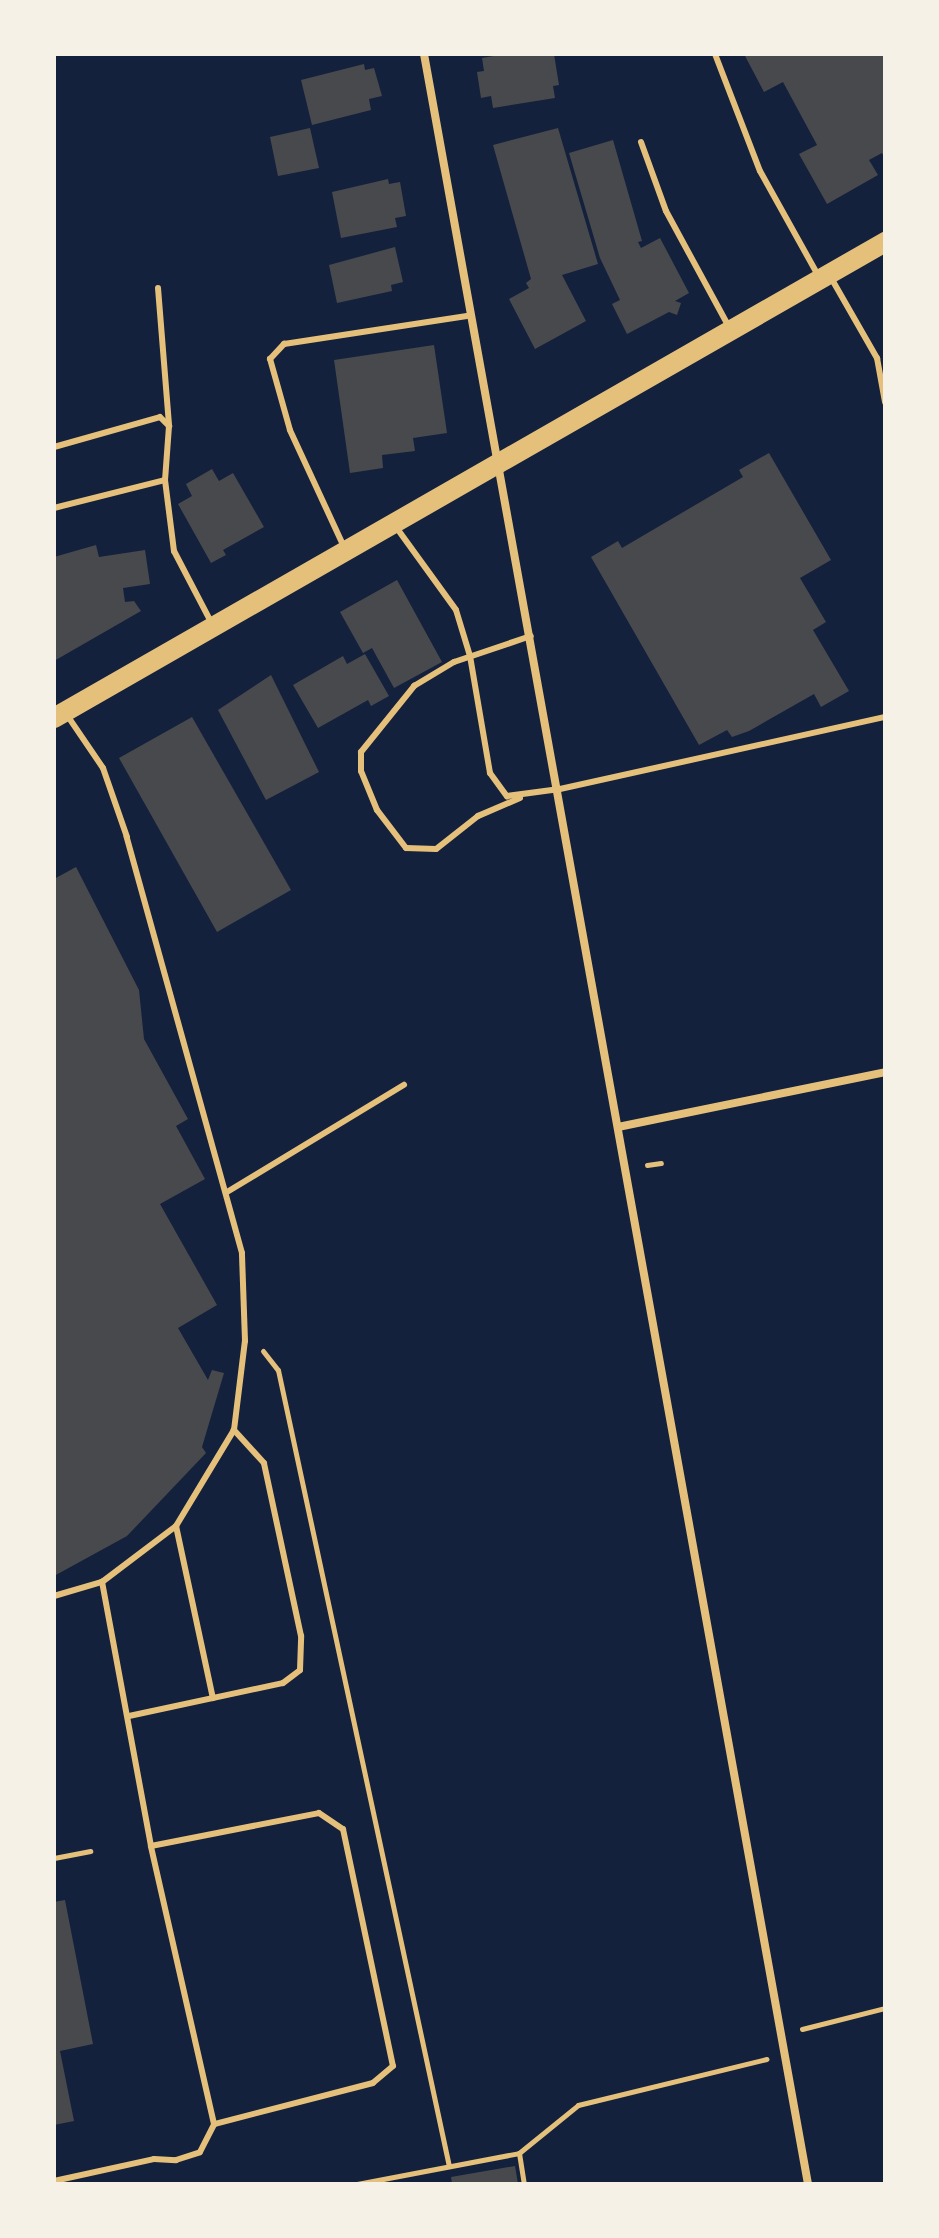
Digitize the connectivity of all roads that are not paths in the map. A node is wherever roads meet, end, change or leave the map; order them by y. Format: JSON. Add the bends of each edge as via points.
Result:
{"nodes":[{"id":1,"x":424,"y":54,"type":"edge"},
{"id":2,"x":716,"y":55,"type":"edge"},
{"id":3,"x":641,"y":142,"type":"dead end"},
{"id":4,"x":885,"y":242,"type":"edge"},
{"id":5,"x":824,"y":276,"type":"junction"},
{"id":6,"x":158,"y":288,"type":"dead end"},
{"id":7,"x":467,"y":316,"type":"junction"},
{"id":8,"x":731,"y":330,"type":"junction"},
{"id":9,"x":885,"y":402,"type":"edge"},
{"id":10,"x":169,"y":426,"type":"junction"},
{"id":11,"x":54,"y":447,"type":"edge"},
{"id":12,"x":495,"y":464,"type":"junction"},
{"id":13,"x":165,"y":480,"type":"junction"},
{"id":14,"x":54,"y":508,"type":"edge"},
{"id":15,"x":393,"y":523,"type":"junction"},
{"id":16,"x":346,"y":550,"type":"junction"},
{"id":17,"x":213,"y":626,"type":"junction"},
{"id":18,"x":531,"y":636,"type":"junction"},
{"id":19,"x":470,"y":656,"type":"junction"},
{"id":20,"x":59,"y":715,"type":"edge"},
{"id":21,"x":885,"y":717,"type":"edge"},
{"id":22,"x":560,"y":789,"type":"junction"},
{"id":23,"x":526,"y":796,"type":"junction"},
{"id":24,"x":885,"y":1072,"type":"edge"},
{"id":25,"x":404,"y":1085,"type":"dead end"},
{"id":26,"x":618,"y":1127,"type":"junction"},
{"id":27,"x":227,"y":1192,"type":"junction"},
{"id":28,"x":234,"y":1430,"type":"junction"},
{"id":29,"x":176,"y":1526,"type":"junction"},
{"id":30,"x":102,"y":1582,"type":"junction"},
{"id":31,"x":54,"y":1596,"type":"edge"},
{"id":32,"x":213,"y":1698,"type":"junction"},
{"id":33,"x":129,"y":1716,"type":"junction"},
{"id":34,"x":151,"y":1846,"type":"junction"},
{"id":35,"x":214,"y":2124,"type":"junction"},
{"id":36,"x":54,"y":2181,"type":"edge"},
{"id":37,"x":808,"y":2184,"type":"edge"}],
"edges":[{"from":1,"to":7,"type":"street"},
{"from":2,"to":5,"type":"lane","via":[[760,171]]},
{"from":3,"to":8,"type":"lane","via":[[666,211]]},
{"from":4,"to":5,"type":"main road"},
{"from":5,"to":8,"type":"main road"},
{"from":5,"to":9,"type":"lane","via":[[877,358]]},
{"from":6,"to":10,"type":"lane"},
{"from":7,"to":12,"type":"street"},
{"from":7,"to":16,"type":"lane","via":[[284,344],[270,359],[290,430]]},
{"from":8,"to":12,"type":"main road"},
{"from":10,"to":11,"type":"lane","via":[[160,417]]},
{"from":10,"to":13,"type":"lane"},
{"from":12,"to":15,"type":"main road"},
{"from":12,"to":18,"type":"street"},
{"from":13,"to":14,"type":"lane"},
{"from":13,"to":17,"type":"lane","via":[[174,551]]},
{"from":15,"to":16,"type":"main road"},
{"from":15,"to":19,"type":"lane","via":[[456,610]]},
{"from":16,"to":17,"type":"main road"},
{"from":17,"to":20,"type":"main road"},
{"from":18,"to":19,"type":"lane"},
{"from":18,"to":22,"type":"street"},
{"from":19,"to":23,"type":"lane","via":[[490,773],[507,796]]},
{"from":19,"to":23,"type":"lane","via":[[414,686],[398,703],[361,752],[366,784],[390,831],[406,848],[420,852],[436,849],[478,816]]},
{"from":20,"to":27,"type":"lane","via":[[103,768]]},
{"from":21,"to":22,"type":"lane"},
{"from":22,"to":23,"type":"lane"},
{"from":22,"to":26,"type":"street"},
{"from":24,"to":26,"type":"street"},
{"from":25,"to":27,"type":"lane"},
{"from":26,"to":37,"type":"street"},
{"from":27,"to":28,"type":"lane","via":[[242,1253],[244,1327]]},
{"from":28,"to":29,"type":"lane"},
{"from":28,"to":32,"type":"lane","via":[[264,1463],[301,1636],[300,1670],[283,1683]]},
{"from":29,"to":30,"type":"lane"},
{"from":29,"to":32,"type":"lane"},
{"from":30,"to":31,"type":"lane"},
{"from":30,"to":33,"type":"lane"},
{"from":32,"to":33,"type":"lane"},
{"from":33,"to":34,"type":"lane"},
{"from":34,"to":35,"type":"lane"},
{"from":34,"to":35,"type":"lane","via":[[319,1813],[343,1829],[393,2066],[373,2083]]},
{"from":35,"to":36,"type":"lane","via":[[200,2152]]}]}
